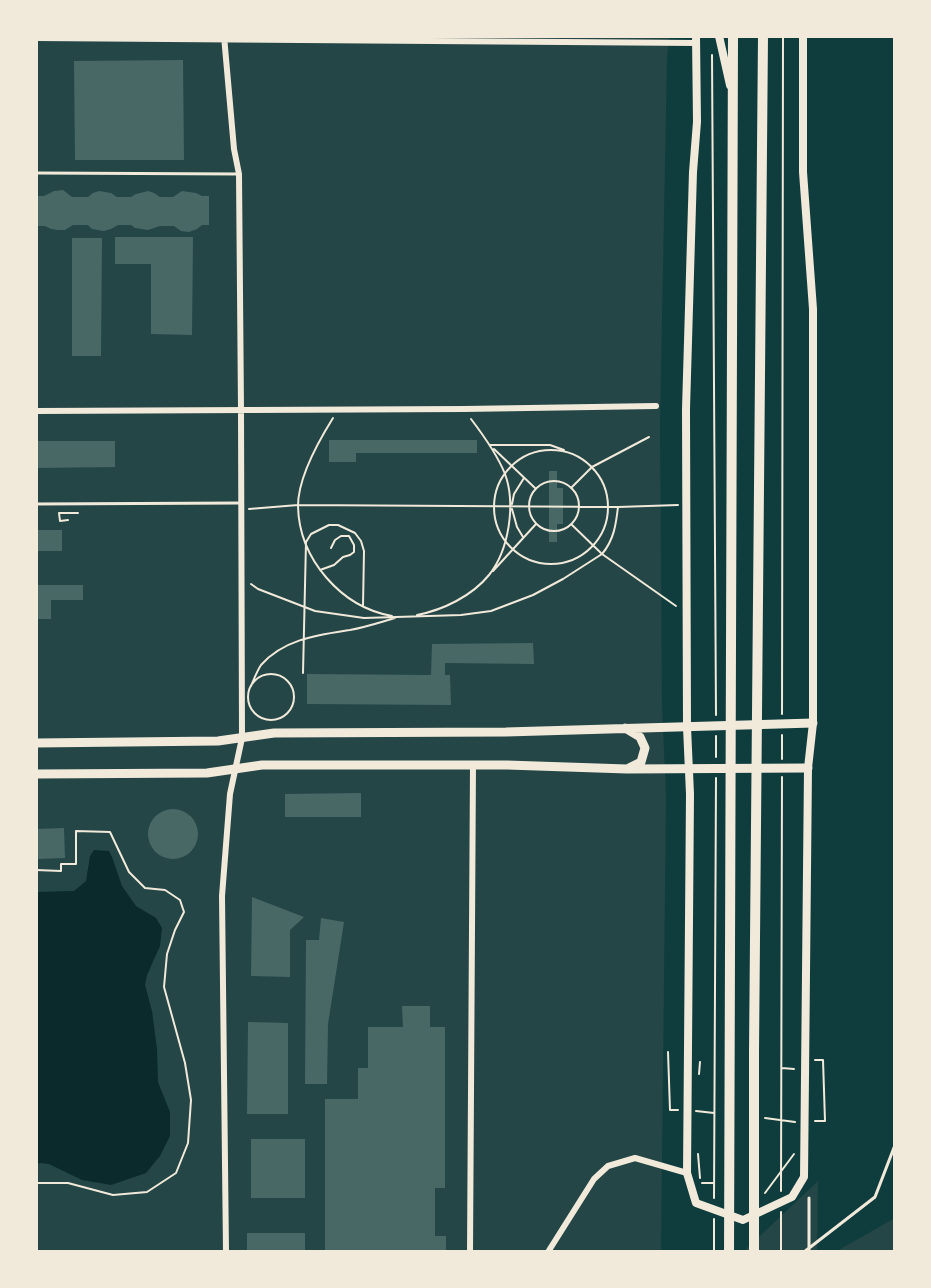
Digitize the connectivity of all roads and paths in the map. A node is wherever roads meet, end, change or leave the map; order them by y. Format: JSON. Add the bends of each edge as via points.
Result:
{"nodes":[{"id":1,"x":719,"y":36,"type":"edge"},
{"id":2,"x":733,"y":36,"type":"edge"},
{"id":3,"x":783,"y":36,"type":"edge"},
{"id":4,"x":803,"y":36,"type":"edge"},
{"id":5,"x":763,"y":37,"type":"edge"},
{"id":6,"x":36,"y":38,"type":"edge"},
{"id":7,"x":224,"y":38,"type":"edge"},
{"id":8,"x":696,"y":39,"type":"edge"},
{"id":9,"x":712,"y":49,"type":"dead end"},
{"id":10,"x":732,"y":95,"type":"junction"},
{"id":11,"x":36,"y":173,"type":"edge"},
{"id":12,"x":239,"y":174,"type":"junction"},
{"id":13,"x":656,"y":406,"type":"dead end"},
{"id":14,"x":464,"y":409,"type":"junction"},
{"id":15,"x":241,"y":410,"type":"junction"},
{"id":16,"x":339,"y":410,"type":"junction"},
{"id":17,"x":36,"y":411,"type":"edge"},
{"id":18,"x":649,"y":437,"type":"dead end"},
{"id":19,"x":490,"y":445,"type":"junction"},
{"id":20,"x":567,"y":452,"type":"junction"},
{"id":21,"x":511,"y":466,"type":"junction"},
{"id":22,"x":592,"y":467,"type":"junction"},
{"id":23,"x":505,"y":473,"type":"junction"},
{"id":24,"x":524,"y":478,"type":"junction"},
{"id":25,"x":536,"y":488,"type":"junction"},
{"id":26,"x":571,"y":488,"type":"junction"},
{"id":27,"x":36,"y":504,"type":"edge"},
{"id":28,"x":687,"y":504,"type":"junction"},
{"id":29,"x":298,"y":505,"type":"junction"},
{"id":30,"x":241,"y":506,"type":"junction"},
{"id":31,"x":494,"y":506,"type":"junction"},
{"id":32,"x":511,"y":506,"type":"junction"},
{"id":33,"x":529,"y":506,"type":"junction"},
{"id":34,"x":579,"y":507,"type":"junction"},
{"id":35,"x":608,"y":507,"type":"junction"},
{"id":36,"x":618,"y":507,"type":"junction"},
{"id":37,"x":78,"y":513,"type":"dead end"},
{"id":38,"x":68,"y":520,"type":"dead end"},
{"id":39,"x":536,"y":524,"type":"junction"},
{"id":40,"x":571,"y":524,"type":"junction"},
{"id":41,"x":523,"y":537,"type":"junction"},
{"id":42,"x":505,"y":540,"type":"junction"},
{"id":43,"x":306,"y":542,"type":"junction"},
{"id":44,"x":594,"y":546,"type":"junction"},
{"id":45,"x":331,"y":548,"type":"dead end"},
{"id":46,"x":512,"y":549,"type":"junction"},
{"id":47,"x":602,"y":554,"type":"junction"},
{"id":48,"x":321,"y":570,"type":"junction"},
{"id":49,"x":489,"y":575,"type":"junction"},
{"id":50,"x":241,"y":577,"type":"junction"},
{"id":51,"x":363,"y":606,"type":"junction"},
{"id":52,"x":305,"y":608,"type":"junction"},
{"id":53,"x":686,"y":613,"type":"junction"},
{"id":54,"x":398,"y":617,"type":"junction"},
{"id":55,"x":411,"y":617,"type":"junction"},
{"id":56,"x":304,"y":639,"type":"junction"},
{"id":57,"x":303,"y":673,"type":"dead end"},
{"id":58,"x":249,"y":690,"type":"junction"},
{"id":59,"x":782,"y":712,"type":"dead end"},
{"id":60,"x":716,"y":714,"type":"dead end"},
{"id":61,"x":813,"y":723,"type":"junction"},
{"id":62,"x":687,"y":727,"type":"junction"},
{"id":63,"x":625,"y":728,"type":"junction"},
{"id":64,"x":782,"y":736,"type":"dead end"},
{"id":65,"x":242,"y":738,"type":"junction"},
{"id":66,"x":716,"y":738,"type":"dead end"},
{"id":67,"x":36,"y":743,"type":"edge"},
{"id":68,"x":782,"y":760,"type":"dead end"},
{"id":69,"x":716,"y":761,"type":"dead end"},
{"id":70,"x":473,"y":765,"type":"junction"},
{"id":71,"x":689,"y":768,"type":"junction"},
{"id":72,"x":808,"y":768,"type":"junction"},
{"id":73,"x":234,"y":769,"type":"junction"},
{"id":74,"x":627,"y":769,"type":"junction"},
{"id":75,"x":782,"y":772,"type":"dead end"},
{"id":76,"x":716,"y":773,"type":"dead end"},
{"id":77,"x":36,"y":774,"type":"edge"},
{"id":78,"x":36,"y":870,"type":"edge"},
{"id":79,"x":668,"y":1052,"type":"dead end"},
{"id":80,"x":806,"y":1059,"type":"junction"},
{"id":81,"x":782,"y":1068,"type":"junction"},
{"id":82,"x":798,"y":1069,"type":"dead end"},
{"id":83,"x":686,"y":1110,"type":"dead end"},
{"id":84,"x":695,"y":1110,"type":"dead end"},
{"id":85,"x":718,"y":1113,"type":"dead end"},
{"id":86,"x":764,"y":1118,"type":"dead end"},
{"id":87,"x":798,"y":1122,"type":"dead end"},
{"id":88,"x":807,"y":1122,"type":"dead end"},
{"id":89,"x":895,"y":1145,"type":"edge"},
{"id":90,"x":796,"y":1148,"type":"dead end"},
{"id":91,"x":687,"y":1173,"type":"junction"},
{"id":92,"x":36,"y":1183,"type":"edge"},
{"id":93,"x":781,"y":1195,"type":"dead end"},
{"id":94,"x":760,"y":1198,"type":"dead end"},
{"id":95,"x":809,"y":1198,"type":"dead end"},
{"id":96,"x":714,"y":1206,"type":"dead end"},
{"id":97,"x":781,"y":1206,"type":"dead end"},
{"id":98,"x":714,"y":1218,"type":"dead end"},
{"id":99,"x":226,"y":1252,"type":"edge"},
{"id":100,"x":470,"y":1252,"type":"edge"},
{"id":101,"x":548,"y":1252,"type":"edge"},
{"id":102,"x":714,"y":1252,"type":"edge"},
{"id":103,"x":729,"y":1252,"type":"edge"},
{"id":104,"x":754,"y":1252,"type":"edge"},
{"id":105,"x":781,"y":1252,"type":"edge"},
{"id":106,"x":804,"y":1252,"type":"edge"},
{"id":107,"x":808,"y":1252,"type":"edge"}],
"edges":[{"from":1,"to":10,"type":"street"},
{"from":2,"to":10,"type":"main road"},
{"from":3,"to":59,"type":"path"},
{"from":4,"to":61,"type":"street","via":[[803,172],[813,309]]},
{"from":5,"to":104,"type":"main road"},
{"from":6,"to":7,"type":"street"},
{"from":7,"to":8,"type":"street"},
{"from":7,"to":12,"type":"street"},
{"from":8,"to":28,"type":"street"},
{"from":9,"to":60,"type":"path"},
{"from":10,"to":103,"type":"main road"},
{"from":11,"to":12,"type":"lane"},
{"from":12,"to":15,"type":"street"},
{"from":13,"to":14,"type":"street"},
{"from":14,"to":16,"type":"street"},
{"from":14,"to":19,"type":"path"},
{"from":15,"to":16,"type":"street"},
{"from":15,"to":17,"type":"street"},
{"from":15,"to":30,"type":"street"},
{"from":16,"to":29,"type":"path","via":[[303,476]]},
{"from":18,"to":22,"type":"path"},
{"from":19,"to":20,"type":"path","via":[[550,445]]},
{"from":19,"to":21,"type":"path"},
{"from":19,"to":23,"type":"path"},
{"from":20,"to":21,"type":"path","via":[[549,449],[532,453]]},
{"from":20,"to":22,"type":"path"},
{"from":21,"to":23,"type":"path"},
{"from":21,"to":24,"type":"path"},
{"from":22,"to":26,"type":"path"},
{"from":22,"to":35,"type":"path","via":[[605,488]]},
{"from":23,"to":31,"type":"path"},
{"from":23,"to":32,"type":"path"},
{"from":24,"to":25,"type":"path"},
{"from":24,"to":32,"type":"path"},
{"from":25,"to":26,"type":"path","via":[[542,483],[559,481]]},
{"from":25,"to":33,"type":"path"},
{"from":26,"to":34,"type":"path"},
{"from":27,"to":30,"type":"lane"},
{"from":28,"to":36,"type":"path"},
{"from":28,"to":53,"type":"street"},
{"from":29,"to":30,"type":"path"},
{"from":29,"to":31,"type":"path"},
{"from":29,"to":43,"type":"path"},
{"from":30,"to":50,"type":"street"},
{"from":31,"to":32,"type":"path"},
{"from":31,"to":42,"type":"path","via":[[497,527]]},
{"from":32,"to":33,"type":"path"},
{"from":32,"to":41,"type":"path"},
{"from":32,"to":42,"type":"path"},
{"from":33,"to":34,"type":"path"},
{"from":33,"to":39,"type":"path"},
{"from":34,"to":35,"type":"path"},
{"from":34,"to":40,"type":"path"},
{"from":35,"to":36,"type":"path"},
{"from":35,"to":44,"type":"path","via":[[605,527]]},
{"from":36,"to":47,"type":"path","via":[[615,529]]},
{"from":37,"to":38,"type":"path","via":[[60,513],[60,521]]},
{"from":39,"to":40,"type":"path","via":[[553,531]]},
{"from":39,"to":41,"type":"path"},
{"from":40,"to":44,"type":"path"},
{"from":41,"to":46,"type":"path"},
{"from":42,"to":46,"type":"path"},
{"from":42,"to":49,"type":"path"},
{"from":43,"to":48,"type":"path"},
{"from":43,"to":51,"type":"path","via":[[311,534],[329,525],[355,533],[364,551]]},
{"from":43,"to":52,"type":"path"},
{"from":44,"to":46,"type":"path","via":[[561,564],[541,564]]},
{"from":44,"to":47,"type":"path"},
{"from":45,"to":48,"type":"path","via":[[341,536],[349,536],[354,544],[354,552]]},
{"from":46,"to":49,"type":"path"},
{"from":47,"to":53,"type":"path"},
{"from":47,"to":55,"type":"path","via":[[533,595],[490,611]]},
{"from":48,"to":51,"type":"path","via":[[343,594]]},
{"from":49,"to":55,"type":"path","via":[[473,591],[445,606]]},
{"from":50,"to":52,"type":"path","via":[[258,589]]},
{"from":50,"to":65,"type":"street"},
{"from":51,"to":54,"type":"path"},
{"from":52,"to":54,"type":"path","via":[[364,618]]},
{"from":52,"to":56,"type":"path"},
{"from":53,"to":62,"type":"street"},
{"from":54,"to":55,"type":"path"},
{"from":54,"to":56,"type":"path"},
{"from":56,"to":57,"type":"path"},
{"from":56,"to":58,"type":"path","via":[[273,653],[260,667]]},
{"from":58,"to":58,"type":"path","via":[[253,712],[267,720],[282,718],[292,706],[293,691],[279,676],[258,678]]},
{"from":61,"to":62,"type":"main road"},
{"from":61,"to":72,"type":"street"},
{"from":62,"to":63,"type":"main road"},
{"from":62,"to":71,"type":"street"},
{"from":63,"to":65,"type":"main road","via":[[274,733]]},
{"from":63,"to":74,"type":"main road","via":[[640,737],[645,748],[640,762]]},
{"from":64,"to":68,"type":"path"},
{"from":65,"to":67,"type":"main road"},
{"from":65,"to":73,"type":"street"},
{"from":66,"to":69,"type":"path"},
{"from":70,"to":73,"type":"main road","via":[[262,765]]},
{"from":70,"to":74,"type":"main road"},
{"from":70,"to":100,"type":"street"},
{"from":71,"to":72,"type":"main road"},
{"from":71,"to":74,"type":"main road"},
{"from":71,"to":91,"type":"street"},
{"from":72,"to":80,"type":"street"},
{"from":73,"to":77,"type":"main road","via":[[207,773]]},
{"from":73,"to":99,"type":"street","via":[[222,897]]},
{"from":75,"to":81,"type":"path"},
{"from":76,"to":96,"type":"path"},
{"from":78,"to":92,"type":"path","via":[[61,871],[61,864],[76,864],[76,831],[110,832],[129,872],[146,888],[165,890],[180,900],[184,912],[168,954],[164,987],[191,1100],[188,1143],[176,1173],[147,1192],[113,1195],[68,1183]]},
{"from":79,"to":83,"type":"path","via":[[670,1110]]},
{"from":80,"to":88,"type":"path","via":[[823,1060],[825,1121]]},
{"from":80,"to":91,"type":"street","via":[[804,1177],[792,1197],[743,1220],[696,1203]]},
{"from":81,"to":82,"type":"path"},
{"from":81,"to":93,"type":"path"},
{"from":84,"to":85,"type":"path"},
{"from":86,"to":87,"type":"path"},
{"from":89,"to":106,"type":"lane","via":[[875,1197]]},
{"from":90,"to":94,"type":"path"},
{"from":91,"to":101,"type":"street","via":[[635,1158],[608,1166],[594,1179]]},
{"from":95,"to":107,"type":"lane"},
{"from":97,"to":105,"type":"path"},
{"from":98,"to":102,"type":"path"}]}
